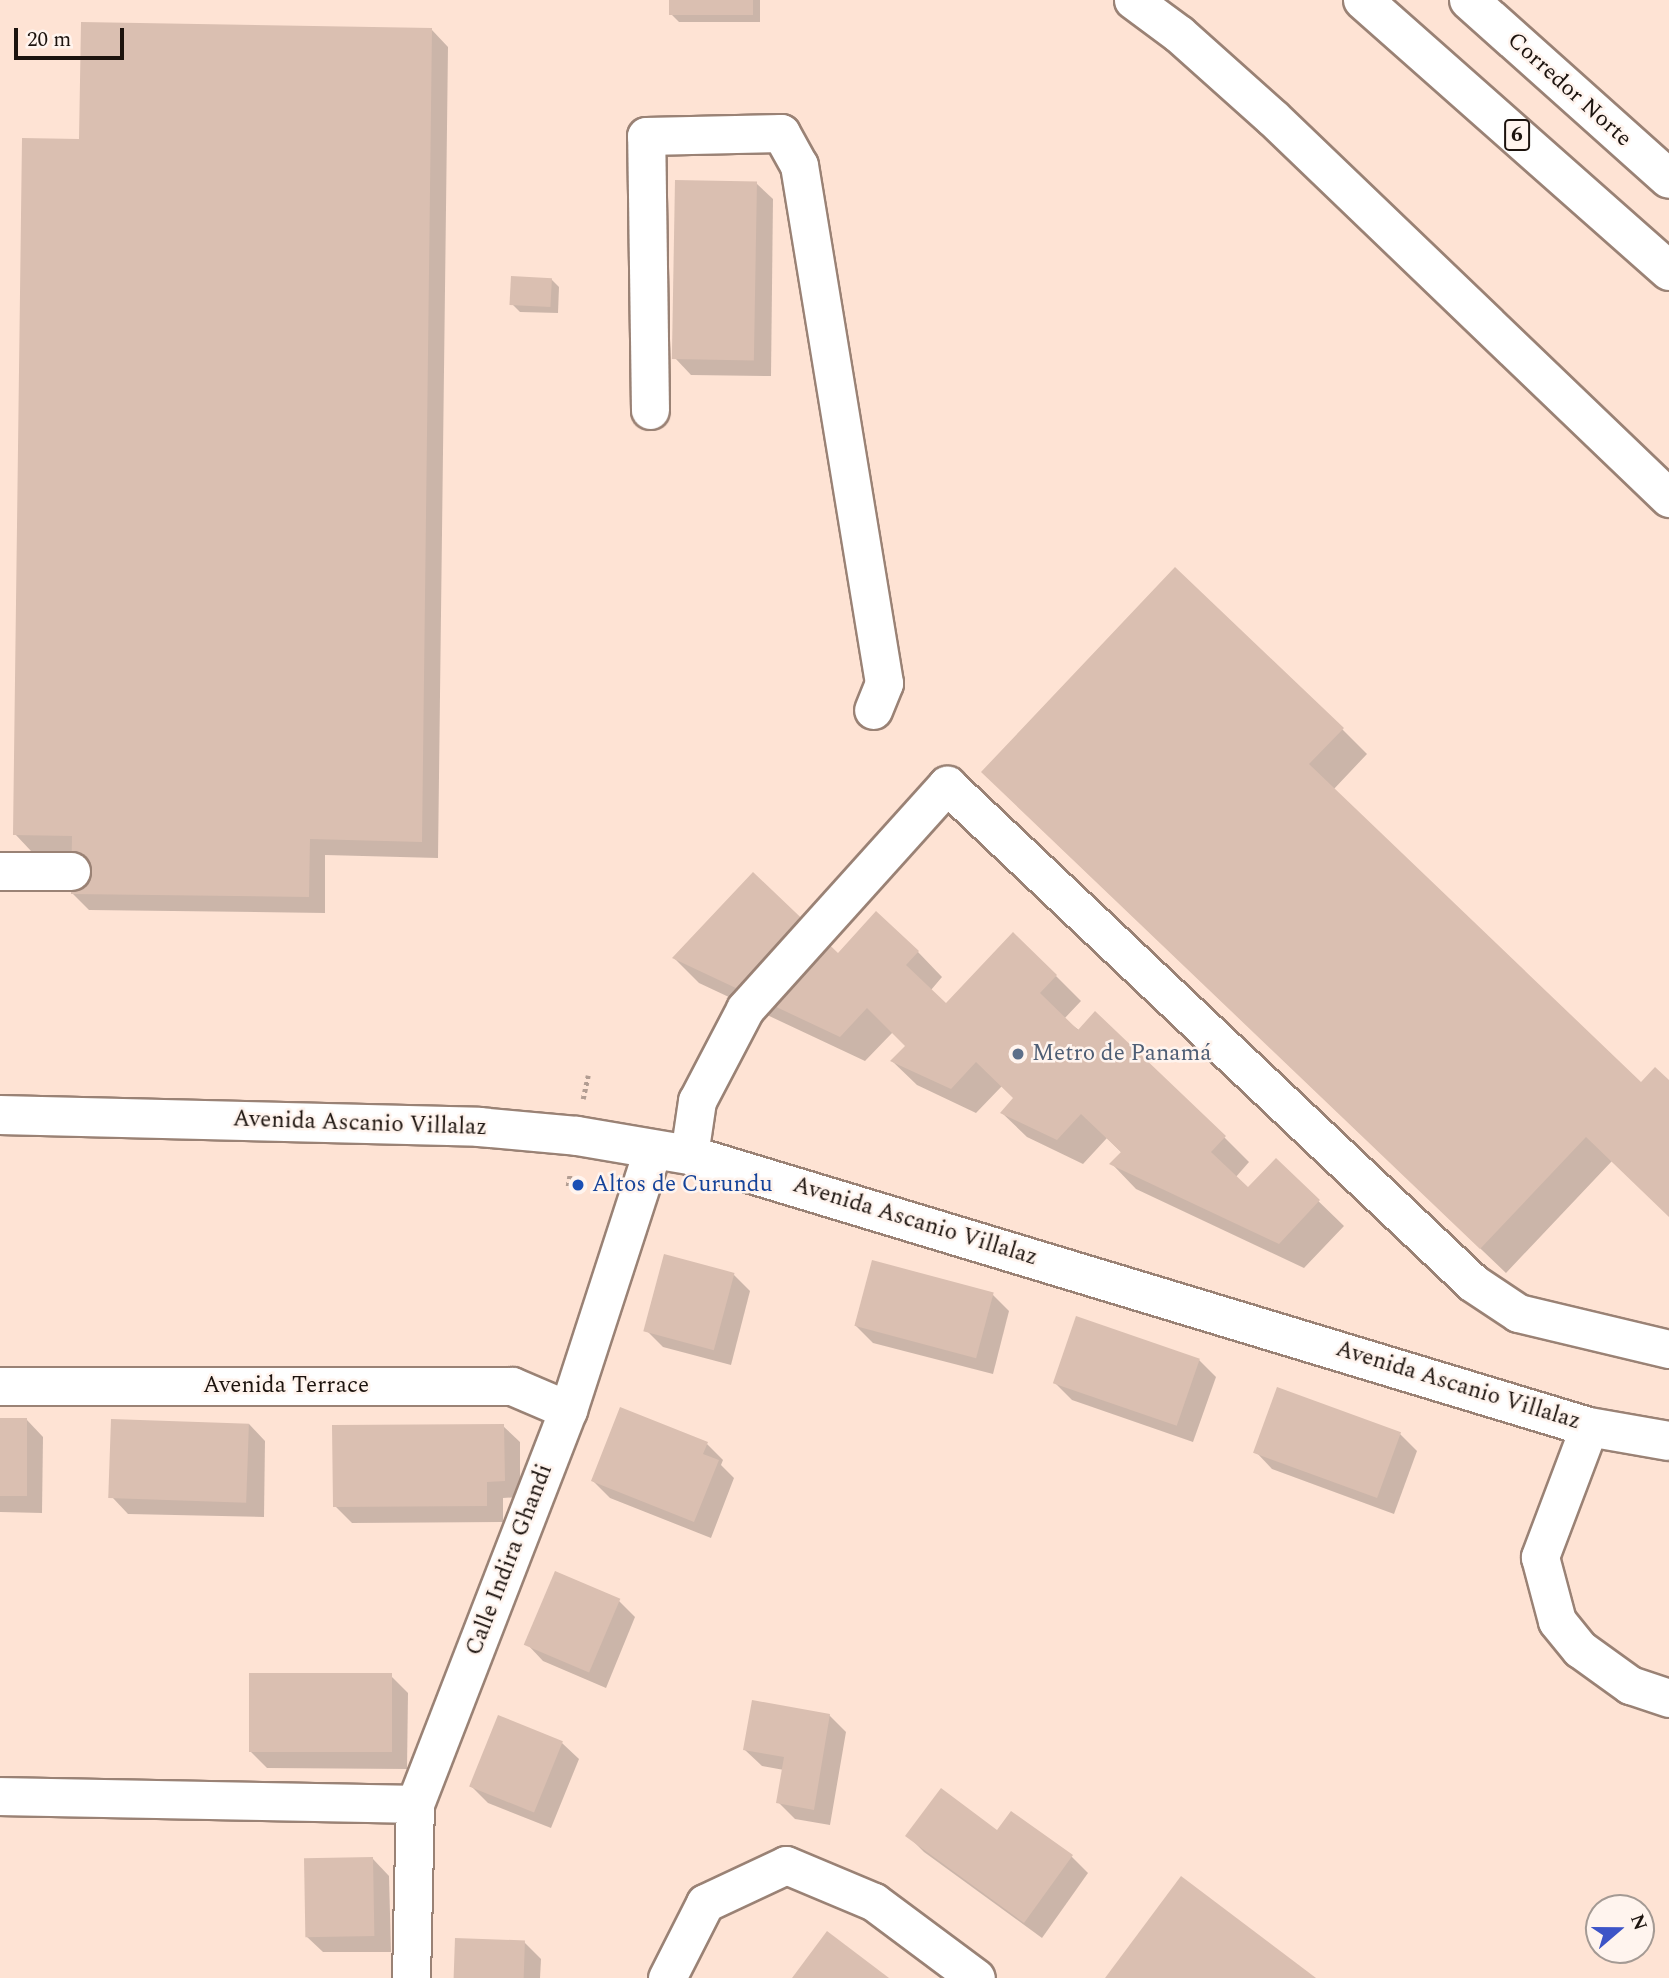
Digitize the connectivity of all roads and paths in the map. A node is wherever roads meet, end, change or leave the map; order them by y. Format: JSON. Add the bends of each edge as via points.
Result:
{"nodes":[{"id":1,"x":1133,"y":0,"type":"edge"},
{"id":2,"x":1363,"y":0,"type":"edge"},
{"id":3,"x":1469,"y":0,"type":"edge"},
{"id":4,"x":1669,"y":179,"type":"edge"},
{"id":5,"x":1669,"y":271,"type":"edge"},
{"id":6,"x":649,"y":410,"type":"dead end"},
{"id":7,"x":1669,"y":498,"type":"edge"},
{"id":8,"x":873,"y":710,"type":"dead end"},
{"id":9,"x":0,"y":871,"type":"edge"},
{"id":10,"x":71,"y":871,"type":"dead end"},
{"id":11,"x":5,"y":1113,"type":"edge"},
{"id":12,"x":671,"y":1152,"type":"junction"},
{"id":13,"x":1669,"y":1349,"type":"edge"},
{"id":14,"x":0,"y":1386,"type":"edge"},
{"id":15,"x":568,"y":1410,"type":"junction"},
{"id":16,"x":1589,"y":1427,"type":"junction"},
{"id":17,"x":1669,"y":1441,"type":"edge"},
{"id":18,"x":1669,"y":1698,"type":"edge"},
{"id":19,"x":0,"y":1796,"type":"edge"},
{"id":20,"x":415,"y":1804,"type":"junction"},
{"id":21,"x":411,"y":1978,"type":"edge"},
{"id":22,"x":667,"y":1978,"type":"edge"},
{"id":23,"x":976,"y":1978,"type":"edge"}],
"edges":[{"from":1,"to":7,"type":"street","via":[[1179,34],[1273,118]]},
{"from":2,"to":5,"type":"main road","number":"6"},
{"from":3,"to":4,"type":"main road","name":"Corredor Norte"},
{"from":6,"to":8,"type":"street","via":[[646,136],[781,133],[799,165],[884,683]]},
{"from":9,"to":10,"type":"street"},
{"from":11,"to":12,"type":"main road","name":"Avenida Ascanio Villalaz","via":[[480,1126]]},
{"from":12,"to":13,"type":"street","name":"Calle Indira Ghandi","via":[[745,1009],[947,785],[1473,1283],[1518,1312]]},
{"from":12,"to":15,"type":"street","name":"Calle Indira Ghandi"},
{"from":12,"to":16,"type":"main road","name":"Avenida Ascanio Villalaz"},
{"from":14,"to":15,"type":"street","name":"Avenida Terrace","via":[[512,1386]]},
{"from":15,"to":20,"type":"street","name":"Calle Indira Ghandi"},
{"from":16,"to":17,"type":"main road","name":"Avenida Ascanio Villalaz"},
{"from":16,"to":18,"type":"street","via":[[1540,1558],[1557,1621],[1580,1649],[1630,1685]]},
{"from":19,"to":20,"type":"street"},
{"from":20,"to":21,"type":"street","name":"Calle Indira Ghandi"},
{"from":22,"to":23,"type":"street","via":[[705,1903],[786,1865],[874,1902]]}]}
